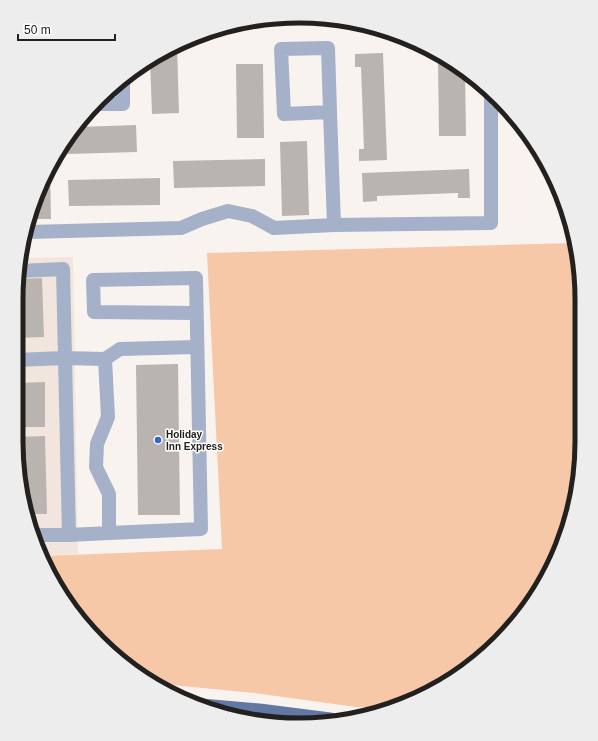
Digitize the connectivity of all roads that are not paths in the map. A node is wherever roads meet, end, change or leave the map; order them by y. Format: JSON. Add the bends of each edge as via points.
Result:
{"nodes":[{"id":1,"x":123,"y":86,"type":"edge"},
{"id":2,"x":491,"y":101,"type":"edge"},
{"id":3,"x":104,"y":104,"type":"edge"},
{"id":4,"x":330,"y":112,"type":"junction"},
{"id":5,"x":334,"y":226,"type":"junction"},
{"id":6,"x":31,"y":232,"type":"edge"},
{"id":7,"x":25,"y":270,"type":"edge"},
{"id":8,"x":196,"y":313,"type":"junction"},
{"id":9,"x":197,"y":347,"type":"junction"},
{"id":10,"x":64,"y":358,"type":"junction"},
{"id":11,"x":105,"y":359,"type":"junction"},
{"id":12,"x":23,"y":360,"type":"edge"},
{"id":13,"x":109,"y":533,"type":"junction"},
{"id":14,"x":39,"y":535,"type":"edge"},
{"id":15,"x":69,"y":535,"type":"junction"},
{"id":16,"x":230,"y":710,"type":"edge"},
{"id":17,"x":304,"y":718,"type":"edge"}],
"edges":[{"from":1,"to":3,"type":"lane","via":[[123,104]]},
{"from":2,"to":5,"type":"lane","via":[[491,223]]},
{"from":4,"to":4,"type":"lane","via":[[328,48],[281,49],[284,114]]},
{"from":4,"to":5,"type":"lane"},
{"from":5,"to":6,"type":"lane","via":[[274,228],[252,216],[228,211],[181,228]]},
{"from":7,"to":10,"type":"lane","via":[[63,270]]},
{"from":8,"to":8,"type":"lane","via":[[196,278],[93,280],[94,312]]},
{"from":8,"to":9,"type":"lane"},
{"from":9,"to":11,"type":"lane","via":[[120,349]]},
{"from":9,"to":13,"type":"lane","via":[[201,529]]},
{"from":10,"to":11,"type":"lane"},
{"from":10,"to":12,"type":"lane"},
{"from":10,"to":15,"type":"lane"},
{"from":11,"to":13,"type":"lane","via":[[108,417],[97,444],[96,467],[109,494]]},
{"from":13,"to":15,"type":"lane"},
{"from":14,"to":15,"type":"lane"},
{"from":16,"to":17,"type":"main road"}]}
